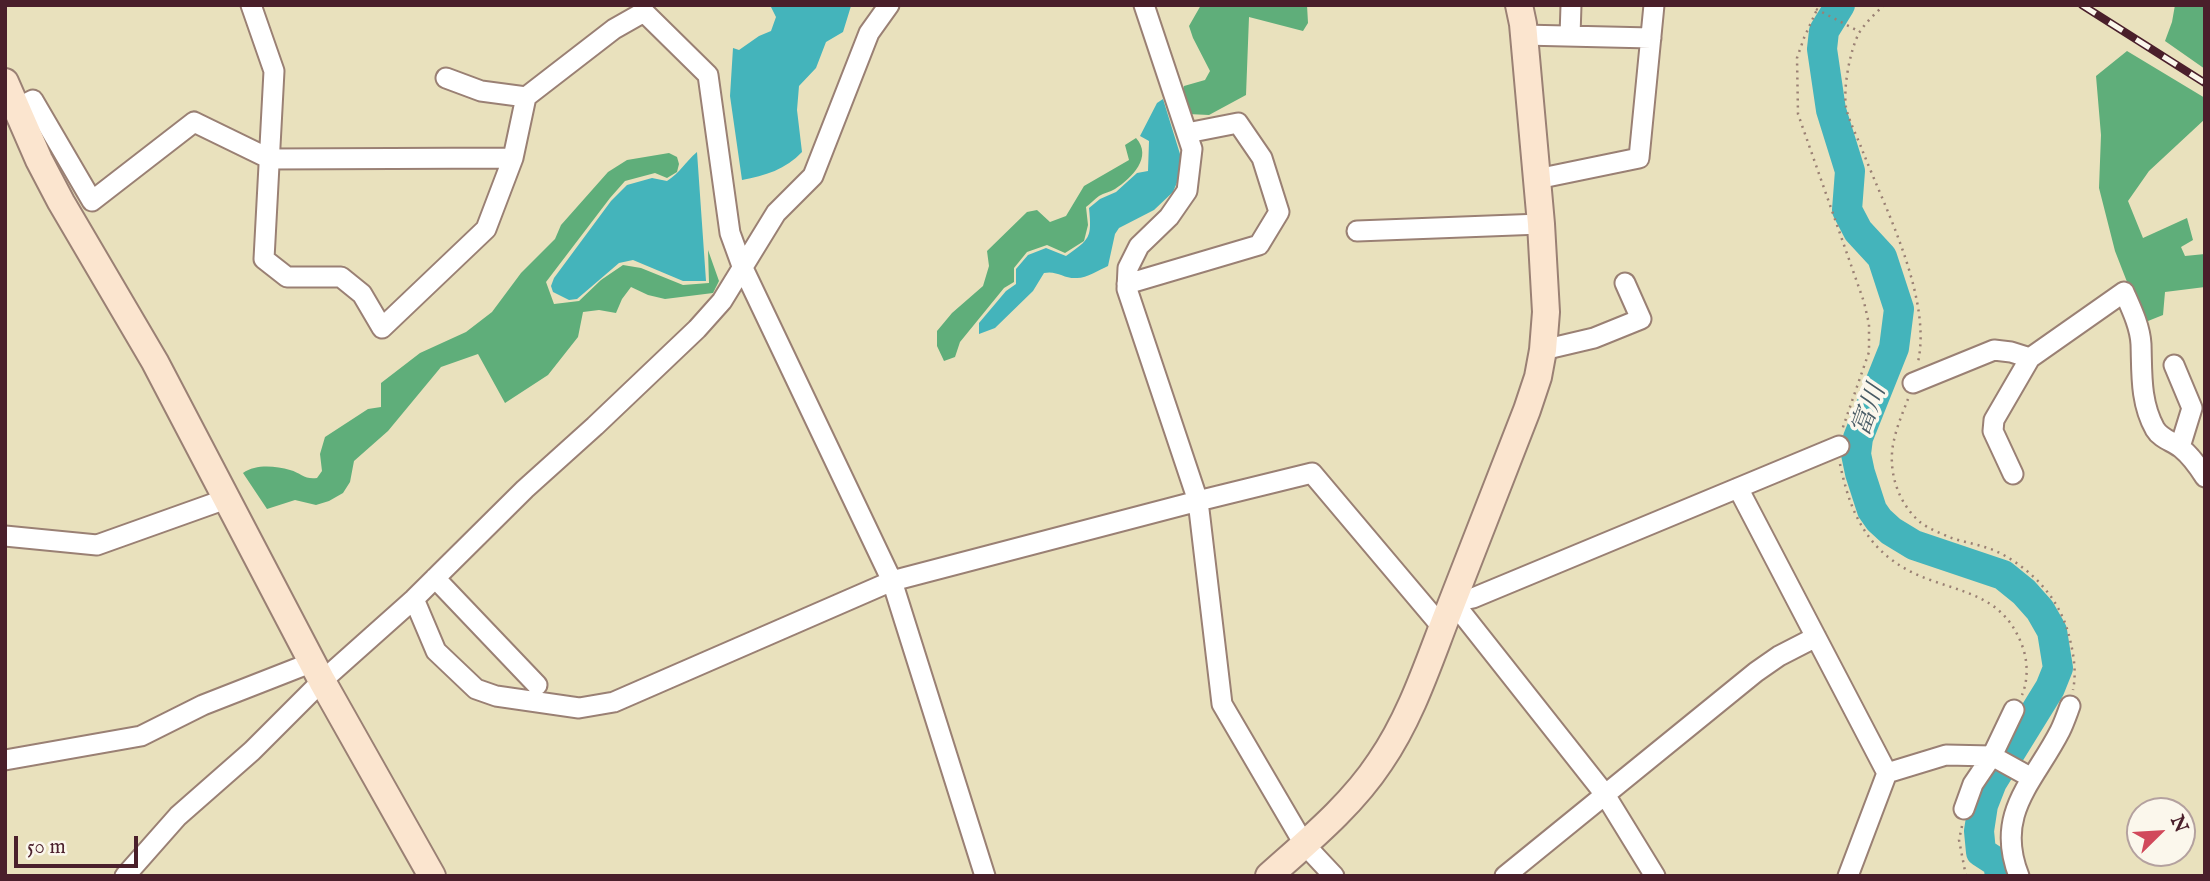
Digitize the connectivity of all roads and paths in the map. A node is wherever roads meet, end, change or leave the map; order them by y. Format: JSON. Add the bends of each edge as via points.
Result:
{"nodes":[{"id":1,"x":251,"y":5,"type":"edge"},
{"id":2,"x":889,"y":5,"type":"edge"},
{"id":3,"x":1144,"y":5,"type":"edge"},
{"id":4,"x":1519,"y":5,"type":"edge"},
{"id":5,"x":1571,"y":5,"type":"edge"},
{"id":6,"x":1654,"y":5,"type":"edge"},
{"id":7,"x":1818,"y":7,"type":"edge"},
{"id":8,"x":1860,"y":33,"type":"dead end"},
{"id":9,"x":1523,"y":34,"type":"junction"},
{"id":10,"x":1570,"y":36,"type":"junction"},
{"id":11,"x":1651,"y":38,"type":"junction"},
{"id":12,"x":446,"y":78,"type":"dead end"},
{"id":13,"x":9,"y":95,"type":"edge"},
{"id":14,"x":526,"y":97,"type":"junction"},
{"id":15,"x":1186,"y":133,"type":"junction"},
{"id":16,"x":513,"y":158,"type":"junction"},
{"id":17,"x":270,"y":159,"type":"junction"},
{"id":18,"x":1537,"y":179,"type":"junction"},
{"id":19,"x":1541,"y":224,"type":"junction"},
{"id":20,"x":1357,"y":231,"type":"dead end"},
{"id":21,"x":742,"y":265,"type":"junction"},
{"id":22,"x":1625,"y":283,"type":"dead end"},
{"id":23,"x":1127,"y":284,"type":"junction"},
{"id":24,"x":1543,"y":350,"type":"junction"},
{"id":25,"x":2030,"y":358,"type":"junction"},
{"id":26,"x":2174,"y":365,"type":"dead end"},
{"id":27,"x":1913,"y":383,"type":"dead end"},
{"id":28,"x":1839,"y":446,"type":"junction"},
{"id":29,"x":2180,"y":447,"type":"junction"},
{"id":30,"x":2012,"y":474,"type":"dead end"},
{"id":31,"x":2205,"y":477,"type":"edge"},
{"id":32,"x":1738,"y":488,"type":"junction"},
{"id":33,"x":226,"y":499,"type":"junction"},
{"id":34,"x":1198,"y":501,"type":"junction"},
{"id":35,"x":5,"y":536,"type":"edge"},
{"id":36,"x":435,"y":579,"type":"junction"},
{"id":37,"x":892,"y":582,"type":"junction"},
{"id":38,"x":414,"y":598,"type":"junction"},
{"id":39,"x":1452,"y":602,"type":"junction"},
{"id":40,"x":1443,"y":628,"type":"junction"},
{"id":41,"x":1816,"y":637,"type":"junction"},
{"id":42,"x":317,"y":672,"type":"junction"},
{"id":43,"x":537,"y":685,"type":"dead end"},
{"id":44,"x":2070,"y":706,"type":"dead end"},
{"id":45,"x":2014,"y":710,"type":"joint"},
{"id":46,"x":1994,"y":757,"type":"junction"},
{"id":47,"x":5,"y":761,"type":"edge"},
{"id":48,"x":1887,"y":773,"type":"junction"},
{"id":49,"x":2029,"y":776,"type":"junction"},
{"id":50,"x":1604,"y":793,"type":"junction"},
{"id":51,"x":1964,"y":809,"type":"joint"},
{"id":52,"x":1304,"y":844,"type":"junction"},
{"id":53,"x":125,"y":876,"type":"edge"},
{"id":54,"x":432,"y":876,"type":"edge"},
{"id":55,"x":985,"y":876,"type":"edge"},
{"id":56,"x":1269,"y":876,"type":"edge"},
{"id":57,"x":1334,"y":876,"type":"edge"},
{"id":58,"x":1505,"y":876,"type":"edge"},
{"id":59,"x":1655,"y":876,"type":"edge"},
{"id":60,"x":1848,"y":876,"type":"edge"},
{"id":61,"x":1966,"y":876,"type":"edge"},
{"id":62,"x":2019,"y":876,"type":"edge"}],
"edges":[{"from":1,"to":17,"type":"street","via":[[274,71]]},
{"from":2,"to":21,"type":"street","via":[[869,33],[813,176],[776,214]]},
{"from":3,"to":15,"type":"street"},
{"from":4,"to":9,"type":"street"},
{"from":5,"to":10,"type":"street"},
{"from":6,"to":11,"type":"street"},
{"from":7,"to":8,"type":"path"},
{"from":7,"to":28,"type":"path","via":[[1797,58],[1798,114],[1869,324],[1869,352]]},
{"from":9,"to":10,"type":"street"},
{"from":9,"to":18,"type":"street"},
{"from":10,"to":11,"type":"street"},
{"from":11,"to":18,"type":"street","via":[[1639,158]]},
{"from":12,"to":14,"type":"street","via":[[481,91]]},
{"from":13,"to":17,"type":"street","via":[[33,100],[92,201],[194,122]]},
{"from":13,"to":33,"type":"street","via":[[61,202],[155,362]]},
{"from":14,"to":16,"type":"street"},
{"from":14,"to":21,"type":"street","via":[[614,29],[645,12],[708,75],[730,233]]},
{"from":15,"to":23,"type":"street","via":[[1192,149],[1187,191],[1169,217],[1139,246],[1128,268]]},
{"from":15,"to":23,"type":"street","via":[[1238,123],[1262,158],[1279,212],[1259,245]]},
{"from":16,"to":17,"type":"street"},
{"from":16,"to":17,"type":"street","via":[[486,229],[382,328],[362,294],[341,277],[286,278],[264,258]]},
{"from":18,"to":19,"type":"street"},
{"from":19,"to":20,"type":"street"},
{"from":19,"to":24,"type":"street","via":[[1546,312]]},
{"from":21,"to":36,"type":"street","via":[[722,301],[696,329]]},
{"from":21,"to":37,"type":"street"},
{"from":22,"to":24,"type":"street","via":[[1641,319],[1594,338]]},
{"from":23,"to":34,"type":"street"},
{"from":24,"to":39,"type":"street","via":[[1527,410]]},
{"from":25,"to":27,"type":"street","via":[[1994,350]]},
{"from":25,"to":29,"type":"street","via":[[2124,292],[2141,342],[2143,398],[2155,429]]},
{"from":25,"to":30,"type":"street","via":[[1994,420],[1993,431]]},
{"from":26,"to":29,"type":"street","via":[[2192,408]]},
{"from":28,"to":32,"type":"street"},
{"from":28,"to":45,"type":"path","via":[[1844,486],[1867,536],[1914,575],[1989,602],[2006,615],[2025,655],[2027,684]]},
{"from":29,"to":31,"type":"street"},
{"from":32,"to":39,"type":"street","via":[[1473,598]]},
{"from":32,"to":41,"type":"street"},
{"from":33,"to":35,"type":"street","via":[[97,545]]},
{"from":33,"to":42,"type":"street"},
{"from":34,"to":37,"type":"street"},
{"from":34,"to":40,"type":"street","via":[[1312,473]]},
{"from":34,"to":52,"type":"street","via":[[1222,704]]},
{"from":36,"to":38,"type":"street"},
{"from":36,"to":43,"type":"street"},
{"from":37,"to":38,"type":"street","via":[[614,702],[579,708],[476,689],[436,651]]},
{"from":37,"to":55,"type":"street"},
{"from":38,"to":42,"type":"street"},
{"from":39,"to":40,"type":"street"},
{"from":39,"to":50,"type":"street"},
{"from":40,"to":52,"type":"street","via":[[1408,712],[1380,763]]},
{"from":41,"to":48,"type":"street"},
{"from":41,"to":50,"type":"street","via":[[1756,672]]},
{"from":42,"to":47,"type":"street","via":[[203,705],[141,736]]},
{"from":42,"to":53,"type":"street","via":[[252,751],[177,816]]},
{"from":42,"to":54,"type":"street"},
{"from":44,"to":49,"type":"street","via":[[2060,732]]},
{"from":45,"to":46,"type":"street"},
{"from":46,"to":48,"type":"street","via":[[1946,755]]},
{"from":46,"to":49,"type":"street"},
{"from":46,"to":51,"type":"street","via":[[1973,784]]},
{"from":48,"to":60,"type":"street"},
{"from":49,"to":62,"type":"street","via":[[2011,835]]},
{"from":50,"to":58,"type":"street"},
{"from":50,"to":59,"type":"street"},
{"from":51,"to":61,"type":"path","via":[[1959,840]]},
{"from":52,"to":56,"type":"street"},
{"from":52,"to":57,"type":"street"}]}
